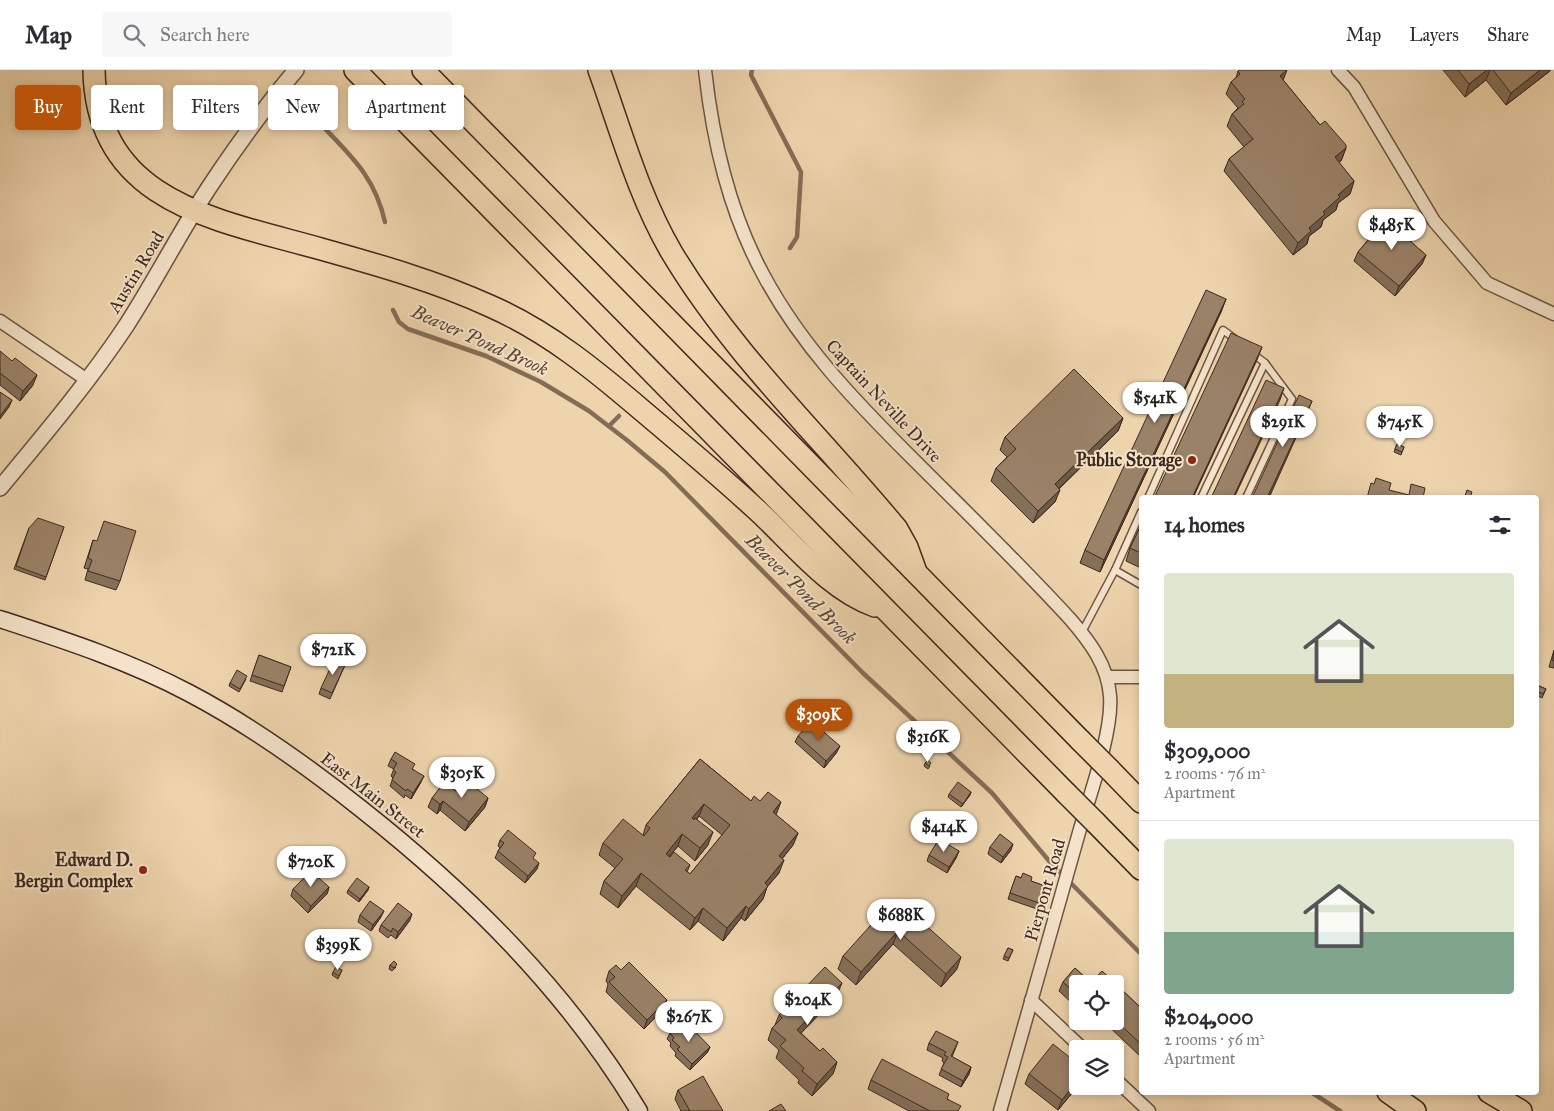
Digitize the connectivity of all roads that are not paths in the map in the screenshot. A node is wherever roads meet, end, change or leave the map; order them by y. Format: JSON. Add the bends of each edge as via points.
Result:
{"nodes":[{"id":1,"x":94,"y":70,"type":"edge"},
{"id":2,"x":296,"y":70,"type":"edge"},
{"id":3,"x":356,"y":70,"type":"edge"},
{"id":4,"x":423,"y":70,"type":"edge"},
{"id":5,"x":599,"y":70,"type":"edge"},
{"id":6,"x":705,"y":70,"type":"edge"},
{"id":7,"x":1338,"y":70,"type":"edge"},
{"id":8,"x":195,"y":211,"type":"junction"},
{"id":9,"x":1554,"y":314,"type":"edge"},
{"id":10,"x":0,"y":321,"type":"edge"},
{"id":11,"x":1265,"y":363,"type":"junction"},
{"id":12,"x":88,"y":380,"type":"junction"},
{"id":13,"x":0,"y":488,"type":"edge"},
{"id":14,"x":1149,"y":495,"type":"edge"},
{"id":15,"x":1202,"y":495,"type":"edge"},
{"id":16,"x":1247,"y":495,"type":"edge"},
{"id":17,"x":1139,"y":516,"type":"edge"},
{"id":18,"x":1115,"y":570,"type":"junction"},
{"id":19,"x":916,"y":574,"type":"junction"},
{"id":20,"x":1139,"y":584,"type":"edge"},
{"id":21,"x":885,"y":609,"type":"junction"},
{"id":22,"x":0,"y":619,"type":"edge"},
{"id":23,"x":1082,"y":632,"type":"junction"},
{"id":24,"x":1107,"y":677,"type":"junction"},
{"id":25,"x":1139,"y":677,"type":"edge"},
{"id":26,"x":1139,"y":800,"type":"edge"},
{"id":27,"x":1139,"y":867,"type":"edge"},
{"id":28,"x":1031,"y":1000,"type":"junction"},
{"id":29,"x":1073,"y":1040,"type":"edge"},
{"id":30,"x":1124,"y":1087,"type":"edge"},
{"id":31,"x":1392,"y":1095,"type":"edge"},
{"id":32,"x":1494,"y":1095,"type":"edge"},
{"id":33,"x":639,"y":1111,"type":"edge"},
{"id":34,"x":1000,"y":1111,"type":"edge"},
{"id":35,"x":1149,"y":1111,"type":"edge"},
{"id":36,"x":1415,"y":1111,"type":"edge"},
{"id":37,"x":1521,"y":1111,"type":"edge"}],
"edges":[{"from":1,"to":8,"type":"highway","via":[[100,118],[115,150],[150,186]]},
{"from":2,"to":8,"type":"street","name":"Austin Road","via":[[248,131]]},
{"from":3,"to":21,"type":"highway"},
{"from":4,"to":19,"type":"highway"},
{"from":5,"to":19,"type":"highway","via":[[650,207],[682,268],[762,374],[897,529]]},
{"from":6,"to":23,"type":"street","name":"Captain Neville Drive","via":[[717,150],[729,196],[756,262],[791,321],[844,387]]},
{"from":7,"to":9,"type":"street","via":[[1354,87],[1434,221],[1487,283]]},
{"from":8,"to":12,"type":"street","name":"Austin Road","via":[[126,325]]},
{"from":8,"to":21,"type":"highway","via":[[427,280],[540,331],[583,360],[674,437],[837,585],[858,599]]},
{"from":10,"to":12,"type":"street"},
{"from":11,"to":14,"type":"lane","via":[[1223,330]]},
{"from":11,"to":15,"type":"lane"},
{"from":11,"to":16,"type":"lane","via":[[1292,399]]},
{"from":12,"to":13,"type":"street","name":"Austin Road"},
{"from":17,"to":18,"type":"lane"},
{"from":18,"to":20,"type":"lane"},
{"from":18,"to":23,"type":"lane"},
{"from":19,"to":26,"type":"highway","bridge":true},
{"from":21,"to":27,"type":"highway","bridge":true},
{"from":22,"to":33,"type":"main road","name":"East Main Street","via":[[120,662],[188,692],[263,737],[342,794],[414,852],[518,950],[586,1032]]},
{"from":23,"to":24,"type":"street","name":"Captain Neville Drive"},
{"from":24,"to":25,"type":"street"},
{"from":24,"to":28,"type":"street","name":"Pierpont Road","via":[[1109,719]]},
{"from":28,"to":29,"type":"street"},
{"from":28,"to":34,"type":"street","name":"Pierpont Road"},
{"from":30,"to":35,"type":"street"},
{"from":31,"to":36,"type":"highway"},
{"from":32,"to":37,"type":"highway"}]}
